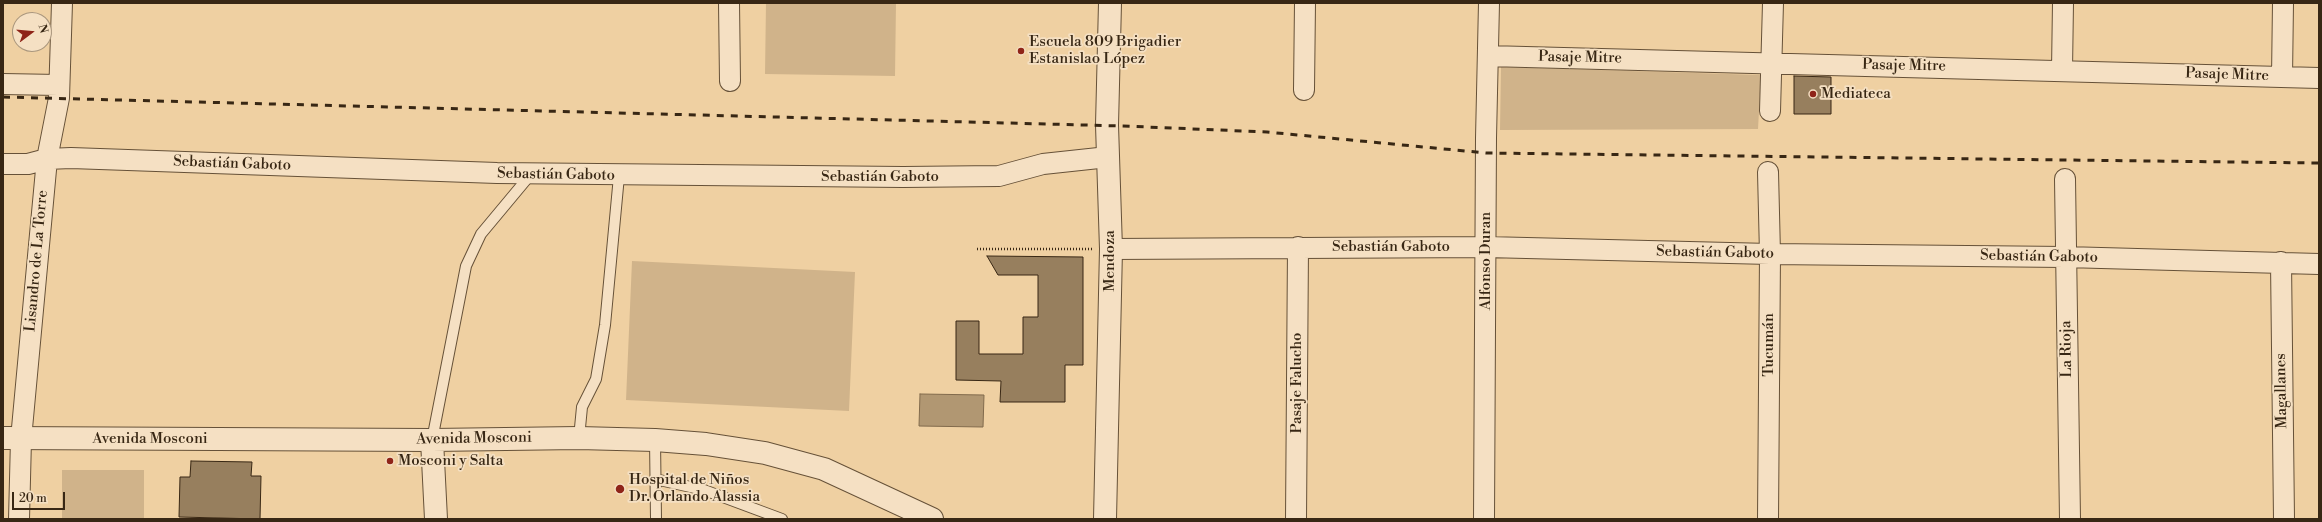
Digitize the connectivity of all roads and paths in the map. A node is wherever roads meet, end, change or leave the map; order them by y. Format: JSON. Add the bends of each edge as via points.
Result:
{"nodes":[{"id":1,"x":62,"y":3,"type":"edge"},
{"id":2,"x":729,"y":3,"type":"edge"},
{"id":3,"x":1110,"y":3,"type":"edge"},
{"id":4,"x":1305,"y":3,"type":"edge"},
{"id":5,"x":1489,"y":3,"type":"edge"},
{"id":6,"x":1773,"y":3,"type":"edge"},
{"id":7,"x":2063,"y":3,"type":"edge"},
{"id":8,"x":2283,"y":3,"type":"edge"},
{"id":9,"x":1488,"y":56,"type":"junction"},
{"id":10,"x":1772,"y":63,"type":"junction"},
{"id":11,"x":2062,"y":70,"type":"junction"},
{"id":12,"x":2282,"y":77,"type":"junction"},
{"id":13,"x":2319,"y":78,"type":"edge"},
{"id":14,"x":730,"y":81,"type":"dead end"},
{"id":15,"x":3,"y":84,"type":"edge"},
{"id":16,"x":58,"y":85,"type":"junction"},
{"id":17,"x":1304,"y":90,"type":"dead end"},
{"id":18,"x":1770,"y":112,"type":"dead end"},
{"id":19,"x":1108,"y":157,"type":"junction"},
{"id":20,"x":47,"y":159,"type":"junction"},
{"id":21,"x":3,"y":164,"type":"edge"},
{"id":22,"x":1768,"y":172,"type":"dead end"},
{"id":23,"x":531,"y":174,"type":"junction"},
{"id":24,"x":619,"y":176,"type":"junction"},
{"id":25,"x":2065,"y":179,"type":"dead end"},
{"id":26,"x":1298,"y":247,"type":"junction"},
{"id":27,"x":1486,"y":247,"type":"junction"},
{"id":28,"x":977,"y":249,"type":"dead end"},
{"id":29,"x":1111,"y":249,"type":"junction"},
{"id":30,"x":1770,"y":254,"type":"junction"},
{"id":31,"x":2066,"y":257,"type":"junction"},
{"id":32,"x":2281,"y":262,"type":"junction"},
{"id":33,"x":2319,"y":264,"type":"edge"},
{"id":34,"x":12,"y":438,"type":"edge"},
{"id":35,"x":579,"y":438,"type":"junction"},
{"id":36,"x":432,"y":440,"type":"junction"},
{"id":37,"x":655,"y":440,"type":"junction"},
{"id":38,"x":655,"y":479,"type":"junction"},
{"id":39,"x":19,"y":519,"type":"edge"},
{"id":40,"x":436,"y":519,"type":"edge"},
{"id":41,"x":656,"y":519,"type":"edge"},
{"id":42,"x":782,"y":519,"type":"edge"},
{"id":43,"x":932,"y":519,"type":"edge"},
{"id":44,"x":1105,"y":519,"type":"edge"},
{"id":45,"x":1296,"y":519,"type":"edge"},
{"id":46,"x":1484,"y":519,"type":"edge"},
{"id":47,"x":1768,"y":519,"type":"edge"},
{"id":48,"x":2070,"y":519,"type":"edge"},
{"id":49,"x":2284,"y":519,"type":"edge"}],
"edges":[{"from":1,"to":16,"type":"street","name":"Lisandro de La Torre"},
{"from":2,"to":14,"type":"street"},
{"from":3,"to":19,"type":"street","name":"Mendoza"},
{"from":4,"to":17,"type":"street"},
{"from":5,"to":9,"type":"street","name":"Alfonso Duran"},
{"from":6,"to":10,"type":"street"},
{"from":7,"to":11,"type":"street"},
{"from":8,"to":12,"type":"street"},
{"from":9,"to":10,"type":"street","name":"Pasaje Mitre"},
{"from":9,"to":27,"type":"street","name":"Alfonso Duran"},
{"from":10,"to":11,"type":"street","name":"Pasaje Mitre"},
{"from":10,"to":18,"type":"street"},
{"from":11,"to":12,"type":"street","name":"Pasaje Mitre"},
{"from":12,"to":13,"type":"street","name":"Pasaje Mitre"},
{"from":15,"to":16,"type":"street"},
{"from":16,"to":20,"type":"street","name":"Lisandro de La Torre","via":[[59,98]]},
{"from":19,"to":24,"type":"street","name":"Sebastián Gaboto","via":[[1043,164],[999,176]]},
{"from":19,"to":29,"type":"street","name":"Mendoza"},
{"from":20,"to":21,"type":"street","name":"Sebastián Gaboto","via":[[28,164]]},
{"from":20,"to":23,"type":"street","name":"Sebastián Gaboto"},
{"from":20,"to":34,"type":"street","name":"Lisandro de La Torre"},
{"from":22,"to":30,"type":"street","name":"Tucumán"},
{"from":23,"to":24,"type":"street","name":"Sebastián Gaboto"},
{"from":23,"to":36,"type":"lane","via":[[481,234],[466,266]]},
{"from":24,"to":35,"type":"lane","via":[[605,325],[596,379],[582,407]]},
{"from":25,"to":31,"type":"street","name":"La Rioja"},
{"from":26,"to":27,"type":"street","name":"Sebastián Gaboto"},
{"from":26,"to":29,"type":"street","name":"Sebastián Gaboto"},
{"from":26,"to":45,"type":"street","name":"Pasaje Falucho"},
{"from":27,"to":30,"type":"street","name":"Sebastián Gaboto"},
{"from":27,"to":46,"type":"street","name":"Alfonso Duran"},
{"from":28,"to":29,"type":"path"},
{"from":29,"to":44,"type":"street","name":"Mendoza"},
{"from":30,"to":31,"type":"street","name":"Sebastián Gaboto"},
{"from":30,"to":47,"type":"street","name":"Tucumán"},
{"from":31,"to":32,"type":"street","name":"Sebastián Gaboto"},
{"from":31,"to":48,"type":"street","name":"La Rioja"},
{"from":32,"to":33,"type":"street","name":"Sebastián Gaboto"},
{"from":32,"to":49,"type":"street","name":"Magallanes"},
{"from":34,"to":36,"type":"street","name":"Avenida Mosconi"},
{"from":34,"to":39,"type":"street","name":"Lisandro de La Torre"},
{"from":35,"to":36,"type":"street","name":"Avenida Mosconi"},
{"from":35,"to":37,"type":"street","name":"Avenida Mosconi"},
{"from":36,"to":40,"type":"street"},
{"from":37,"to":38,"type":"lane"},
{"from":37,"to":43,"type":"street","name":"Avenida Mosconi","via":[[706,444],[765,453],[824,469]]},
{"from":38,"to":41,"type":"lane"},
{"from":38,"to":42,"type":"lane","via":[[704,490]]}]}
